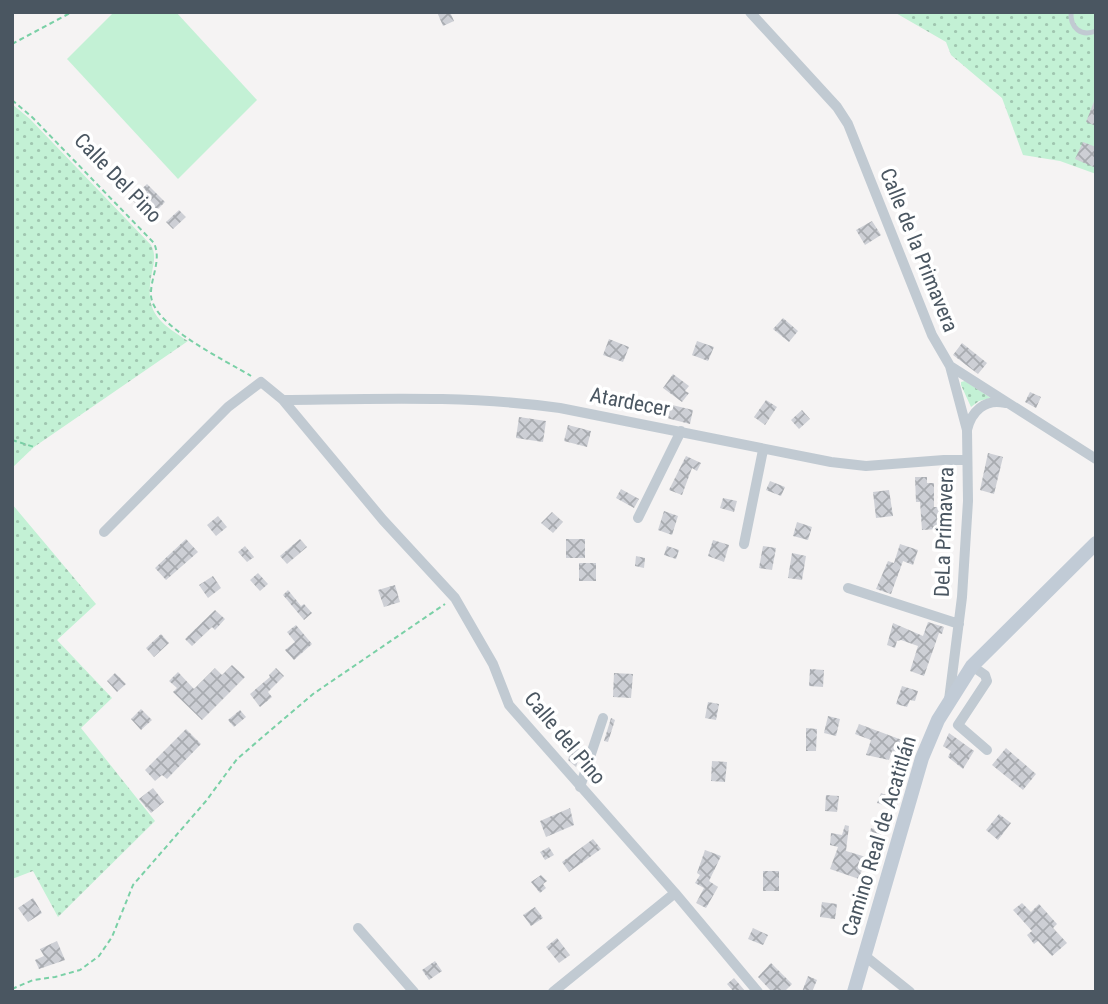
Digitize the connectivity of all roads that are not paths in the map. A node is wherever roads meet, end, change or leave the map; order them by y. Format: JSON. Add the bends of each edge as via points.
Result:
{"nodes":[{"id":1,"x":750,"y":12,"type":"edge"},
{"id":2,"x":1071,"y":12,"type":"edge"},
{"id":3,"x":1096,"y":31,"type":"edge"},
{"id":4,"x":950,"y":366,"type":"junction"},
{"id":5,"x":283,"y":400,"type":"junction"},
{"id":6,"x":1014,"y":407,"type":"junction"},
{"id":7,"x":967,"y":430,"type":"junction"},
{"id":8,"x":681,"y":431,"type":"junction"},
{"id":9,"x":763,"y":450,"type":"junction"},
{"id":10,"x":1096,"y":459,"type":"edge"},
{"id":11,"x":967,"y":460,"type":"junction"},
{"id":12,"x":638,"y":517,"type":"dead end"},
{"id":13,"x":104,"y":533,"type":"dead end"},
{"id":14,"x":1096,"y":543,"type":"edge"},
{"id":15,"x":744,"y":544,"type":"dead end"},
{"id":16,"x":848,"y":588,"type":"dead end"},
{"id":17,"x":959,"y":624,"type":"junction"},
{"id":18,"x":972,"y":666,"type":"junction"},
{"id":19,"x":949,"y":700,"type":"junction"},
{"id":20,"x":603,"y":718,"type":"dead end"},
{"id":21,"x":987,"y":750,"type":"dead end"},
{"id":22,"x":580,"y":787,"type":"junction"},
{"id":23,"x":675,"y":893,"type":"junction"},
{"id":24,"x":358,"y":928,"type":"dead end"},
{"id":25,"x":865,"y":956,"type":"junction"},
{"id":26,"x":414,"y":992,"type":"edge"},
{"id":27,"x":554,"y":992,"type":"edge"},
{"id":28,"x":758,"y":992,"type":"edge"},
{"id":29,"x":854,"y":992,"type":"edge"},
{"id":30,"x":910,"y":992,"type":"edge"}],
"edges":[{"from":1,"to":4,"type":"street","name":"Calle de la Primavera","via":[[844,116],[932,335]]},
{"from":2,"to":3,"type":"lane","via":[[1078,30]]},
{"from":4,"to":6,"type":"street","name":"Calle de la Primavera"},
{"from":4,"to":7,"type":"street","name":"DeLa Primavera"},
{"from":5,"to":8,"type":"street","name":"Atardecer","via":[[517,402]]},
{"from":5,"to":13,"type":"street","via":[[261,382],[228,407]]},
{"from":5,"to":22,"type":"street","name":"Calle del Pino","via":[[455,598],[493,664],[509,705]]},
{"from":6,"to":7,"type":"street","via":[[998,401],[985,404],[975,412]]},
{"from":6,"to":10,"type":"street","name":"Calle de la Primavera"},
{"from":7,"to":11,"type":"street","name":"DeLa Primavera"},
{"from":8,"to":9,"type":"street","name":"Atardecer"},
{"from":8,"to":12,"type":"street"},
{"from":9,"to":11,"type":"street","name":"Atardecer","via":[[866,466]]},
{"from":9,"to":15,"type":"street"},
{"from":11,"to":17,"type":"street","name":"DeLa Primavera"},
{"from":14,"to":18,"type":"main road","name":"Camino Real de Acatitlán"},
{"from":16,"to":17,"type":"street"},
{"from":17,"to":19,"type":"street","name":"DeLa Primavera"},
{"from":18,"to":19,"type":"main road","name":"Camino Real de Acatitlán"},
{"from":18,"to":21,"type":"street","via":[[987,681],[958,725]]},
{"from":19,"to":25,"type":"main road","name":"Camino Real de Acatitlán","via":[[922,758]]},
{"from":20,"to":22,"type":"street"},
{"from":22,"to":23,"type":"street","name":"Calle del Pino"},
{"from":23,"to":27,"type":"street"},
{"from":23,"to":28,"type":"street","name":"Calle del Pino"},
{"from":24,"to":26,"type":"street"},
{"from":25,"to":29,"type":"main road","name":"Camino Real de Acatitlán"},
{"from":25,"to":30,"type":"street"}]}
